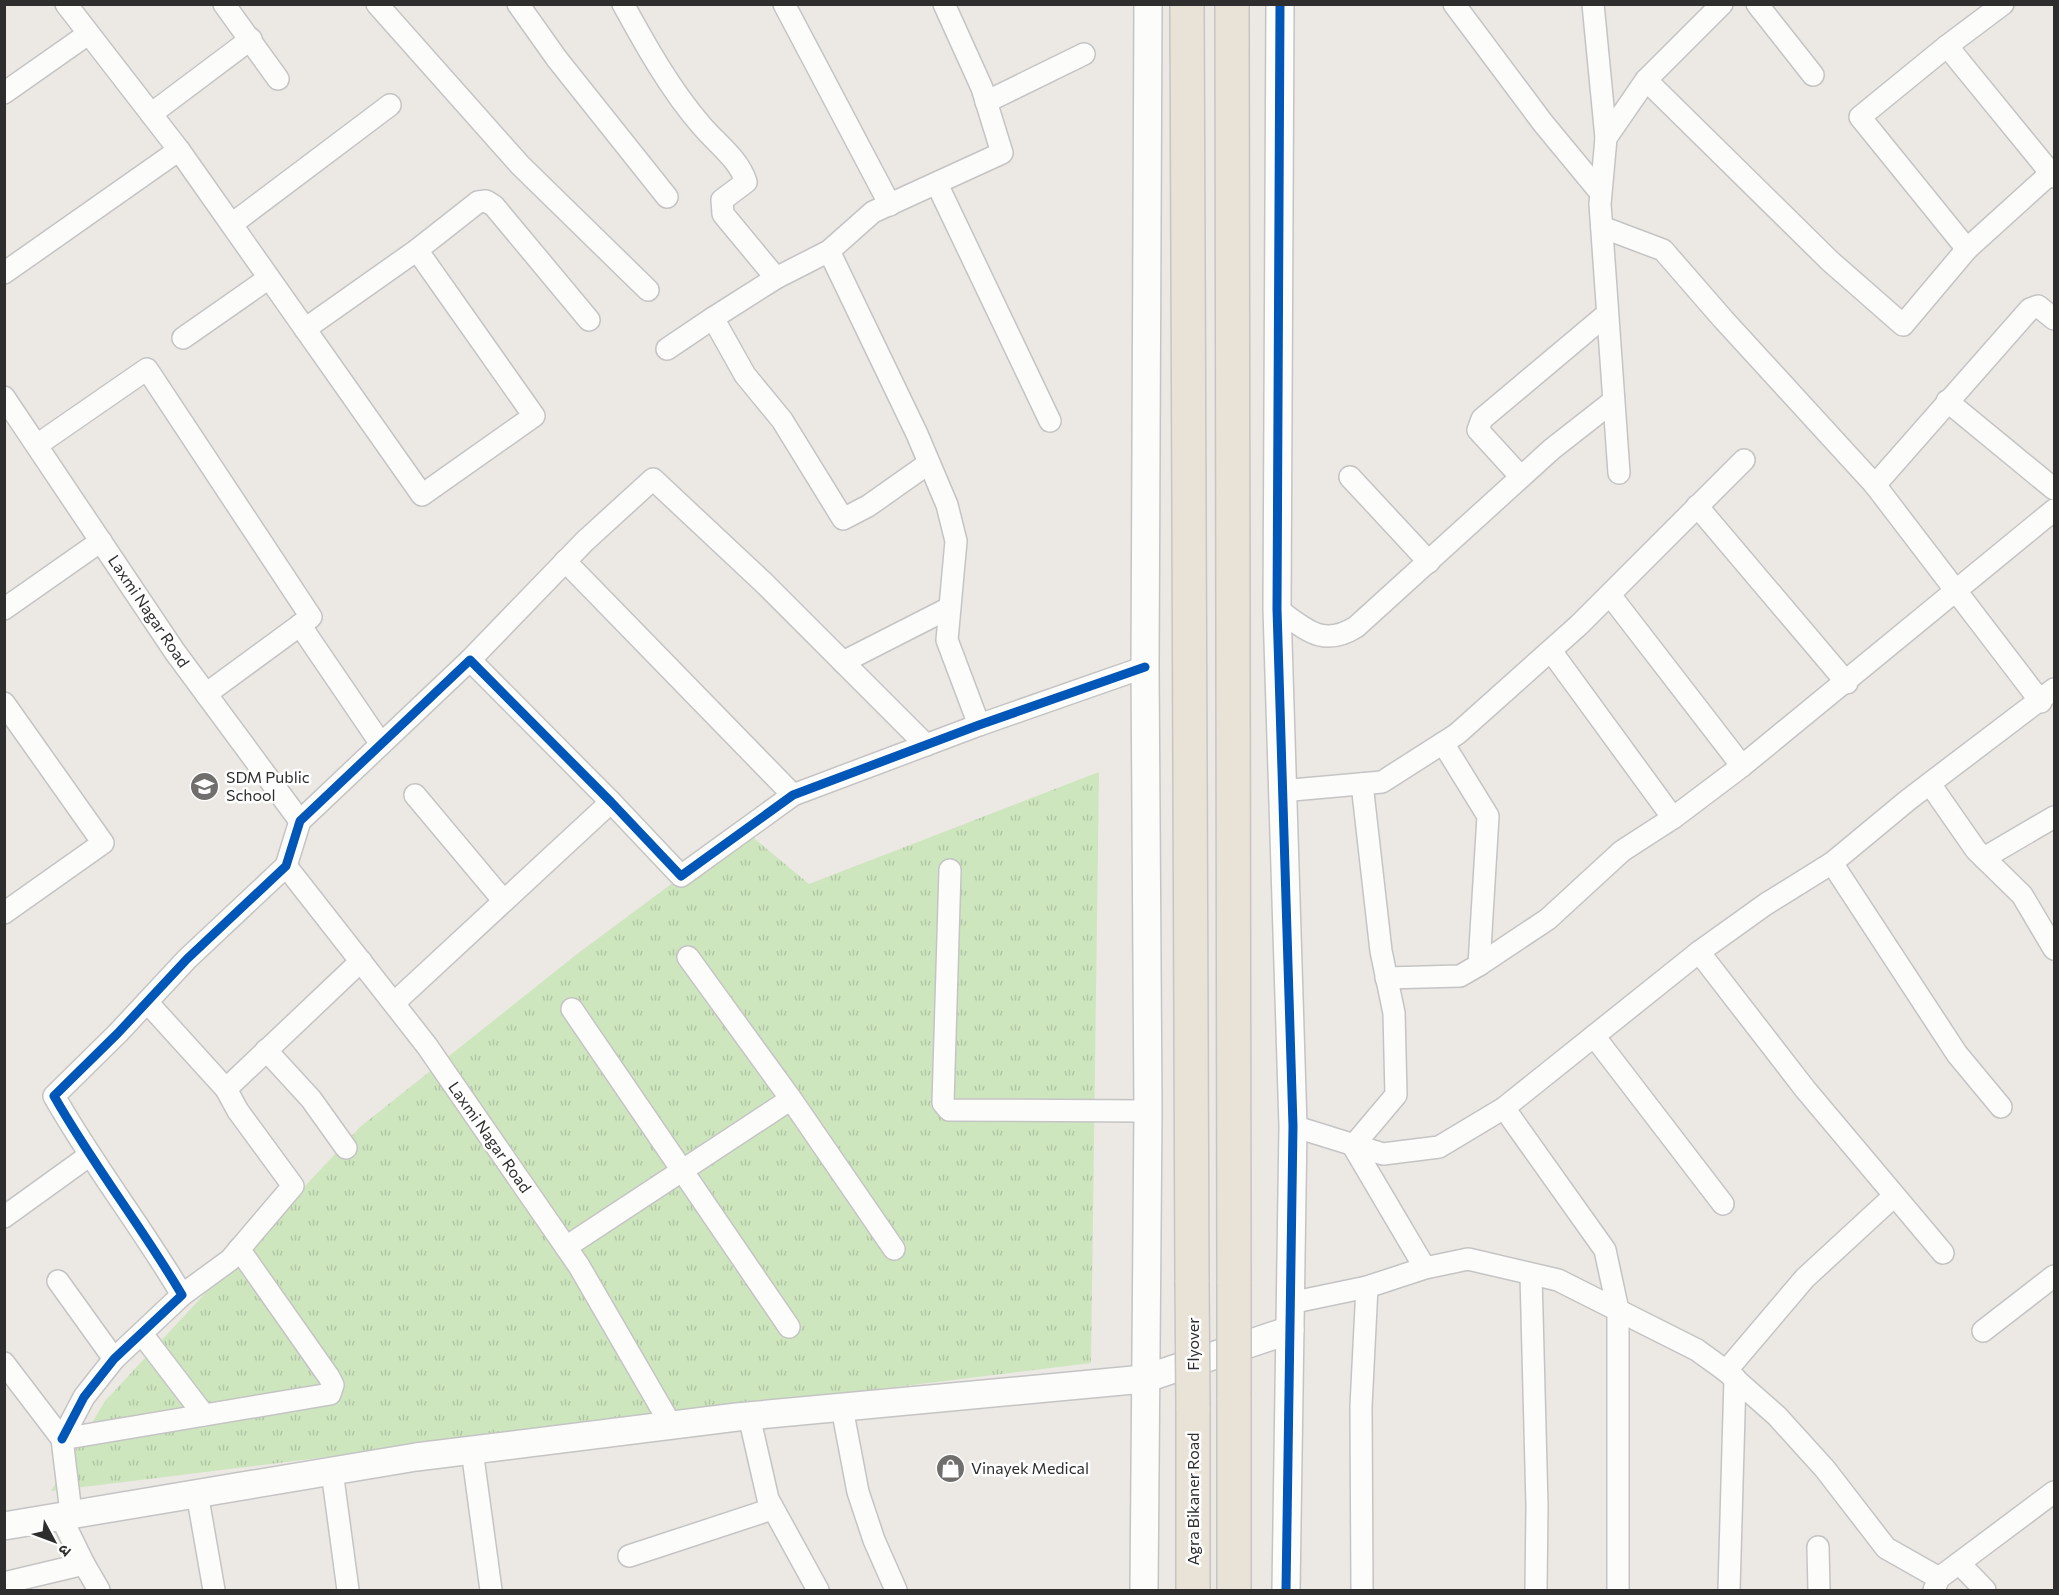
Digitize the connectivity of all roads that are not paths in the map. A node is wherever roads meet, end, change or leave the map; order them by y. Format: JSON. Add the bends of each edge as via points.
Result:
{"nodes":[{"id":1,"x":66,"y":4,"type":"edge"},
{"id":2,"x":224,"y":4,"type":"edge"},
{"id":3,"x":377,"y":4,"type":"edge"},
{"id":4,"x":518,"y":4,"type":"edge"},
{"id":5,"x":623,"y":4,"type":"edge"},
{"id":6,"x":784,"y":4,"type":"edge"},
{"id":7,"x":944,"y":4,"type":"edge"},
{"id":8,"x":1148,"y":4,"type":"edge"},
{"id":9,"x":1187,"y":4,"type":"edge"},
{"id":10,"x":1232,"y":4,"type":"edge"},
{"id":11,"x":1280,"y":4,"type":"edge"},
{"id":12,"x":1454,"y":4,"type":"edge"},
{"id":13,"x":1593,"y":4,"type":"edge"},
{"id":14,"x":1722,"y":4,"type":"edge"},
{"id":15,"x":1757,"y":4,"type":"edge"},
{"id":16,"x":2003,"y":4,"type":"edge"},
{"id":17,"x":88,"y":34,"type":"junction"},
{"id":18,"x":251,"y":39,"type":"junction"},
{"id":19,"x":1947,"y":45,"type":"junction"},
{"id":20,"x":1084,"y":54,"type":"dead end"},
{"id":21,"x":1813,"y":75,"type":"dead end"},
{"id":22,"x":278,"y":79,"type":"dead end"},
{"id":23,"x":1646,"y":80,"type":"junction"},
{"id":24,"x":4,"y":93,"type":"edge"},
{"id":25,"x":986,"y":102,"type":"junction"},
{"id":26,"x":390,"y":105,"type":"dead end"},
{"id":27,"x":151,"y":114,"type":"junction"},
{"id":28,"x":1606,"y":138,"type":"junction"},
{"id":29,"x":179,"y":150,"type":"junction"},
{"id":30,"x":2053,"y":175,"type":"edge"},
{"id":31,"x":937,"y":184,"type":"junction"},
{"id":32,"x":1600,"y":192,"type":"junction"},
{"id":33,"x":667,"y":196,"type":"dead end"},
{"id":34,"x":890,"y":205,"type":"junction"},
{"id":35,"x":232,"y":224,"type":"junction"},
{"id":36,"x":1602,"y":227,"type":"junction"},
{"id":37,"x":1967,"y":249,"type":"junction"},
{"id":38,"x":417,"y":250,"type":"junction"},
{"id":39,"x":829,"y":251,"type":"junction"},
{"id":40,"x":4,"y":273,"type":"edge"},
{"id":41,"x":269,"y":278,"type":"junction"},
{"id":42,"x":776,"y":278,"type":"junction"},
{"id":43,"x":648,"y":290,"type":"dead end"},
{"id":44,"x":1607,"y":314,"type":"junction"},
{"id":45,"x":713,"y":318,"type":"junction"},
{"id":46,"x":2055,"y":319,"type":"edge"},
{"id":47,"x":589,"y":320,"type":"dead end"},
{"id":48,"x":305,"y":329,"type":"junction"},
{"id":49,"x":183,"y":338,"type":"dead end"},
{"id":50,"x":667,"y":350,"type":"dead end"},
{"id":51,"x":4,"y":396,"type":"edge"},
{"id":52,"x":1947,"y":401,"type":"junction"},
{"id":53,"x":1612,"y":402,"type":"junction"},
{"id":54,"x":1050,"y":421,"type":"dead end"},
{"id":55,"x":37,"y":445,"type":"junction"},
{"id":56,"x":1744,"y":460,"type":"dead end"},
{"id":57,"x":929,"y":463,"type":"junction"},
{"id":58,"x":1619,"y":473,"type":"dead end"},
{"id":59,"x":1350,"y":477,"type":"dead end"},
{"id":60,"x":1521,"y":477,"type":"junction"},
{"id":61,"x":1875,"y":485,"type":"junction"},
{"id":62,"x":2055,"y":489,"type":"edge"},
{"id":63,"x":1697,"y":506,"type":"junction"},
{"id":64,"x":2055,"y":510,"type":"edge"},
{"id":65,"x":101,"y":541,"type":"junction"},
{"id":66,"x":565,"y":561,"type":"junction"},
{"id":67,"x":1429,"y":562,"type":"junction"},
{"id":68,"x":1956,"y":590,"type":"junction"},
{"id":69,"x":1610,"y":595,"type":"junction"},
{"id":70,"x":949,"y":608,"type":"junction"},
{"id":71,"x":4,"y":609,"type":"edge"},
{"id":72,"x":1278,"y":609,"type":"junction"},
{"id":73,"x":300,"y":625,"type":"junction"},
{"id":74,"x":1551,"y":651,"type":"junction"},
{"id":75,"x":470,"y":660,"type":"junction"},
{"id":76,"x":843,"y":662,"type":"junction"},
{"id":77,"x":1145,"y":667,"type":"junction"},
{"id":78,"x":1847,"y":683,"type":"junction"},
{"id":79,"x":206,"y":694,"type":"junction"},
{"id":80,"x":2048,"y":695,"type":"edge"},
{"id":81,"x":4,"y":703,"type":"edge"},
{"id":82,"x":979,"y":725,"type":"junction"},
{"id":83,"x":1443,"y":743,"type":"junction"},
{"id":84,"x":381,"y":744,"type":"junction"},
{"id":85,"x":926,"y":745,"type":"junction"},
{"id":86,"x":1742,"y":766,"type":"junction"},
{"id":87,"x":1362,"y":784,"type":"junction"},
{"id":88,"x":1930,"y":784,"type":"junction"},
{"id":89,"x":1281,"y":791,"type":"junction"},
{"id":90,"x":415,"y":795,"type":"dead end"},
{"id":91,"x":793,"y":795,"type":"junction"},
{"id":92,"x":611,"y":802,"type":"junction"},
{"id":93,"x":2055,"y":817,"type":"edge"},
{"id":94,"x":1673,"y":818,"type":"junction"},
{"id":95,"x":300,"y":821,"type":"junction"},
{"id":96,"x":1984,"y":858,"type":"junction"},
{"id":97,"x":1832,"y":863,"type":"junction"},
{"id":98,"x":286,"y":866,"type":"junction"},
{"id":99,"x":950,"y":870,"type":"dead end"},
{"id":100,"x":503,"y":900,"type":"junction"},
{"id":101,"x":4,"y":913,"type":"edge"},
{"id":102,"x":2055,"y":949,"type":"edge"},
{"id":103,"x":1699,"y":952,"type":"junction"},
{"id":104,"x":688,"y":957,"type":"dead end"},
{"id":105,"x":361,"y":961,"type":"junction"},
{"id":106,"x":1479,"y":965,"type":"junction"},
{"id":107,"x":1386,"y":978,"type":"junction"},
{"id":108,"x":147,"y":1002,"type":"junction"},
{"id":109,"x":394,"y":1003,"type":"junction"},
{"id":110,"x":572,"y":1009,"type":"dead end"},
{"id":111,"x":1594,"y":1036,"type":"junction"},
{"id":112,"x":266,"y":1050,"type":"junction"},
{"id":113,"x":226,"y":1089,"type":"junction"},
{"id":114,"x":791,"y":1099,"type":"junction"},
{"id":115,"x":2001,"y":1107,"type":"dead end"},
{"id":116,"x":1504,"y":1108,"type":"junction"},
{"id":117,"x":1148,"y":1111,"type":"junction"},
{"id":118,"x":1293,"y":1126,"type":"junction"},
{"id":119,"x":1353,"y":1146,"type":"junction"},
{"id":120,"x":346,"y":1148,"type":"dead end"},
{"id":121,"x":90,"y":1155,"type":"junction"},
{"id":122,"x":682,"y":1170,"type":"junction"},
{"id":123,"x":1894,"y":1196,"type":"junction"},
{"id":124,"x":1723,"y":1204,"type":"dead end"},
{"id":125,"x":4,"y":1217,"type":"edge"},
{"id":126,"x":566,"y":1247,"type":"junction"},
{"id":127,"x":240,"y":1249,"type":"junction"},
{"id":128,"x":894,"y":1249,"type":"dead end"},
{"id":129,"x":1943,"y":1253,"type":"dead end"},
{"id":130,"x":1425,"y":1268,"type":"junction"},
{"id":131,"x":1531,"y":1275,"type":"junction"},
{"id":132,"x":2055,"y":1275,"type":"edge"},
{"id":133,"x":58,"y":1281,"type":"dead end"},
{"id":134,"x":1367,"y":1287,"type":"junction"},
{"id":135,"x":182,"y":1295,"type":"junction"},
{"id":136,"x":1290,"y":1303,"type":"junction"},
{"id":137,"x":1618,"y":1310,"type":"junction"},
{"id":138,"x":789,"y":1327,"type":"dead end"},
{"id":139,"x":1290,"y":1330,"type":"junction"},
{"id":140,"x":1983,"y":1331,"type":"dead end"},
{"id":141,"x":142,"y":1334,"type":"junction"},
{"id":142,"x":114,"y":1359,"type":"junction"},
{"id":143,"x":4,"y":1363,"type":"edge"},
{"id":144,"x":1731,"y":1375,"type":"junction"},
{"id":145,"x":1144,"y":1379,"type":"junction"},
{"id":146,"x":1193,"y":1407,"type":"joint"},
{"id":147,"x":842,"y":1408,"type":"junction"},
{"id":148,"x":204,"y":1415,"type":"junction"},
{"id":149,"x":749,"y":1416,"type":"junction"},
{"id":150,"x":671,"y":1425,"type":"junction"},
{"id":151,"x":63,"y":1439,"type":"junction"},
{"id":152,"x":472,"y":1450,"type":"junction"},
{"id":153,"x":332,"y":1471,"type":"junction"},
{"id":154,"x":2055,"y":1492,"type":"edge"},
{"id":155,"x":197,"y":1493,"type":"junction"},
{"id":156,"x":772,"y":1509,"type":"junction"},
{"id":157,"x":65,"y":1514,"type":"junction"},
{"id":158,"x":4,"y":1526,"type":"edge"},
{"id":159,"x":1818,"y":1547,"type":"dead end"},
{"id":160,"x":629,"y":1556,"type":"dead end"},
{"id":161,"x":1959,"y":1563,"type":"junction"},
{"id":162,"x":84,"y":1564,"type":"junction"},
{"id":163,"x":4,"y":1582,"type":"edge"},
{"id":164,"x":1936,"y":1584,"type":"edge"},
{"id":165,"x":99,"y":1590,"type":"edge"},
{"id":166,"x":214,"y":1590,"type":"edge"},
{"id":167,"x":348,"y":1590,"type":"edge"},
{"id":168,"x":491,"y":1590,"type":"edge"},
{"id":169,"x":818,"y":1590,"type":"edge"},
{"id":170,"x":896,"y":1590,"type":"edge"},
{"id":171,"x":1144,"y":1590,"type":"edge"},
{"id":172,"x":1193,"y":1590,"type":"edge"},
{"id":173,"x":1234,"y":1590,"type":"edge"},
{"id":174,"x":1286,"y":1590,"type":"edge"},
{"id":175,"x":1362,"y":1590,"type":"edge"},
{"id":176,"x":1536,"y":1590,"type":"edge"},
{"id":177,"x":1618,"y":1590,"type":"edge"},
{"id":178,"x":1729,"y":1590,"type":"edge"},
{"id":179,"x":1819,"y":1590,"type":"edge"},
{"id":180,"x":1985,"y":1590,"type":"edge"}],
"edges":[{"from":1,"to":17,"type":"street"},
{"from":2,"to":18,"type":"street"},
{"from":3,"to":43,"type":"street","via":[[520,165]]},
{"from":4,"to":33,"type":"street"},
{"from":5,"to":42,"type":"street","via":[[649,51],[700,124],[742,169],[746,182],[722,200],[723,214]]},
{"from":6,"to":34,"type":"street"},
{"from":7,"to":25,"type":"street"},
{"from":8,"to":77,"type":"street"},
{"from":9,"to":146,"type":"highway","name":"Flyover","bridge":true},
{"from":10,"to":173,"type":"highway","bridge":true},
{"from":11,"to":72,"type":"street"},
{"from":12,"to":32,"type":"street"},
{"from":13,"to":28,"type":"street"},
{"from":14,"to":23,"type":"street"},
{"from":15,"to":21,"type":"street"},
{"from":16,"to":19,"type":"street"},
{"from":17,"to":24,"type":"street"},
{"from":17,"to":27,"type":"street"},
{"from":18,"to":22,"type":"street"},
{"from":18,"to":27,"type":"street"},
{"from":19,"to":30,"type":"street"},
{"from":19,"to":37,"type":"street","via":[[1860,117]]},
{"from":20,"to":25,"type":"street"},
{"from":23,"to":28,"type":"street"},
{"from":23,"to":37,"type":"street","via":[[1899,324],[1905,324]]},
{"from":25,"to":31,"type":"street","via":[[1002,153]]},
{"from":26,"to":35,"type":"street"},
{"from":27,"to":29,"type":"street"},
{"from":28,"to":32,"type":"street"},
{"from":29,"to":35,"type":"street"},
{"from":29,"to":40,"type":"street"},
{"from":30,"to":37,"type":"street"},
{"from":31,"to":34,"type":"street"},
{"from":31,"to":54,"type":"street"},
{"from":32,"to":36,"type":"street"},
{"from":34,"to":39,"type":"street","via":[[873,212]]},
{"from":35,"to":41,"type":"street"},
{"from":36,"to":44,"type":"street"},
{"from":36,"to":61,"type":"street","via":[[1664,250]]},
{"from":38,"to":47,"type":"street","via":[[478,202],[486,201]]},
{"from":38,"to":48,"type":"street"},
{"from":38,"to":48,"type":"street","via":[[534,416],[488,449],[422,495]]},
{"from":39,"to":42,"type":"street"},
{"from":39,"to":57,"type":"street"},
{"from":41,"to":48,"type":"street"},
{"from":41,"to":49,"type":"street"},
{"from":42,"to":45,"type":"street"},
{"from":44,"to":53,"type":"street"},
{"from":44,"to":60,"type":"street","via":[[1482,419],[1478,430]]},
{"from":45,"to":50,"type":"street"},
{"from":45,"to":57,"type":"street","via":[[745,375],[782,420],[843,519]]},
{"from":46,"to":52,"type":"street","via":[[2038,306],[2030,309]]},
{"from":51,"to":55,"type":"street","name":"Laxmi Nagar Road"},
{"from":52,"to":61,"type":"street"},
{"from":52,"to":62,"type":"street"},
{"from":53,"to":58,"type":"street"},
{"from":53,"to":60,"type":"street"},
{"from":55,"to":65,"type":"street","name":"Laxmi Nagar Road"},
{"from":55,"to":73,"type":"street","via":[[147,369],[312,617]]},
{"from":56,"to":63,"type":"street"},
{"from":57,"to":70,"type":"street","via":[[947,505],[956,541]]},
{"from":59,"to":67,"type":"street"},
{"from":60,"to":67,"type":"street"},
{"from":61,"to":68,"type":"street"},
{"from":63,"to":69,"type":"street"},
{"from":63,"to":78,"type":"street"},
{"from":64,"to":68,"type":"street"},
{"from":65,"to":71,"type":"street"},
{"from":65,"to":79,"type":"street","name":"Laxmi Nagar Road"},
{"from":66,"to":75,"type":"street"},
{"from":66,"to":76,"type":"street","via":[[653,479]]},
{"from":66,"to":91,"type":"street"},
{"from":67,"to":72,"type":"street","via":[[1341,636],[1324,638]]},
{"from":68,"to":78,"type":"street"},
{"from":68,"to":80,"type":"street"},
{"from":69,"to":74,"type":"street"},
{"from":69,"to":86,"type":"street"},
{"from":70,"to":76,"type":"street"},
{"from":70,"to":82,"type":"street","via":[[947,640]]},
{"from":72,"to":89,"type":"street"},
{"from":73,"to":79,"type":"street"},
{"from":73,"to":84,"type":"street"},
{"from":74,"to":83,"type":"street"},
{"from":74,"to":94,"type":"street"},
{"from":75,"to":84,"type":"street"},
{"from":75,"to":92,"type":"street"},
{"from":76,"to":85,"type":"street"},
{"from":77,"to":82,"type":"street"},
{"from":77,"to":117,"type":"street"},
{"from":78,"to":86,"type":"street"},
{"from":79,"to":95,"type":"street","name":"Laxmi Nagar Road"},
{"from":80,"to":88,"type":"street"},
{"from":81,"to":101,"type":"street","via":[[103,843]]},
{"from":82,"to":85,"type":"street"},
{"from":83,"to":87,"type":"street","via":[[1382,782]]},
{"from":83,"to":106,"type":"street","via":[[1488,816]]},
{"from":84,"to":95,"type":"street"},
{"from":85,"to":91,"type":"street"},
{"from":86,"to":94,"type":"street"},
{"from":87,"to":89,"type":"street"},
{"from":87,"to":107,"type":"street"},
{"from":88,"to":96,"type":"street"},
{"from":88,"to":97,"type":"street"},
{"from":89,"to":118,"type":"street"},
{"from":90,"to":100,"type":"street"},
{"from":91,"to":92,"type":"street","via":[[681,876]]},
{"from":92,"to":100,"type":"street"},
{"from":93,"to":96,"type":"street"},
{"from":94,"to":106,"type":"street","via":[[1622,851],[1548,919]]},
{"from":95,"to":98,"type":"street"},
{"from":96,"to":102,"type":"street","via":[[2022,895]]},
{"from":97,"to":103,"type":"street"},
{"from":97,"to":115,"type":"street","via":[[1957,1054]]},
{"from":98,"to":105,"type":"street","name":"Laxmi Nagar Road"},
{"from":98,"to":108,"type":"street"},
{"from":99,"to":117,"type":"street","via":[[943,1103],[949,1110]]},
{"from":100,"to":109,"type":"street"},
{"from":103,"to":111,"type":"street"},
{"from":103,"to":123,"type":"street"},
{"from":104,"to":114,"type":"street"},
{"from":105,"to":109,"type":"street","name":"Laxmi Nagar Road"},
{"from":105,"to":112,"type":"street"},
{"from":106,"to":107,"type":"street","via":[[1460,976]]},
{"from":107,"to":119,"type":"street","via":[[1394,1013],[1396,1095]]},
{"from":108,"to":113,"type":"street"},
{"from":108,"to":121,"type":"street","via":[[54,1096]]},
{"from":109,"to":126,"type":"street","name":"Laxmi Nagar Road"},
{"from":110,"to":122,"type":"street"},
{"from":111,"to":116,"type":"street"},
{"from":111,"to":124,"type":"street"},
{"from":112,"to":113,"type":"street"},
{"from":112,"to":120,"type":"street","via":[[311,1099]]},
{"from":113,"to":127,"type":"street","via":[[293,1186]]},
{"from":114,"to":122,"type":"street"},
{"from":114,"to":128,"type":"street"},
{"from":116,"to":119,"type":"street","via":[[1438,1147],[1383,1154]]},
{"from":116,"to":137,"type":"street","via":[[1605,1250]]},
{"from":117,"to":145,"type":"street"},
{"from":118,"to":119,"type":"street"},
{"from":118,"to":136,"type":"street"},
{"from":119,"to":130,"type":"street"},
{"from":121,"to":125,"type":"street"},
{"from":121,"to":135,"type":"street"},
{"from":122,"to":126,"type":"street"},
{"from":122,"to":138,"type":"street"},
{"from":123,"to":129,"type":"street"},
{"from":123,"to":144,"type":"street","via":[[1806,1278]]},
{"from":126,"to":150,"type":"street","name":"Laxmi Nagar Road"},
{"from":127,"to":135,"type":"street"},
{"from":127,"to":148,"type":"street","via":[[333,1385],[330,1394]]},
{"from":130,"to":131,"type":"street","via":[[1468,1259]]},
{"from":130,"to":134,"type":"street"},
{"from":131,"to":137,"type":"street","via":[[1558,1280]]},
{"from":131,"to":176,"type":"street"},
{"from":132,"to":140,"type":"street"},
{"from":133,"to":142,"type":"street"},
{"from":134,"to":136,"type":"street"},
{"from":134,"to":175,"type":"street","via":[[1361,1406]]},
{"from":135,"to":141,"type":"street"},
{"from":136,"to":139,"type":"street"},
{"from":137,"to":144,"type":"street","via":[[1697,1350]]},
{"from":137,"to":177,"type":"street"},
{"from":139,"to":145,"type":"street"},
{"from":139,"to":174,"type":"street"},
{"from":141,"to":142,"type":"street"},
{"from":141,"to":148,"type":"street"},
{"from":142,"to":151,"type":"street","via":[[84,1397]]},
{"from":143,"to":151,"type":"street"},
{"from":144,"to":164,"type":"street","via":[[1778,1416],[1886,1548]]},
{"from":144,"to":178,"type":"street"},
{"from":145,"to":147,"type":"street"},
{"from":145,"to":171,"type":"street"},
{"from":146,"to":172,"type":"highway","name":"Agra Bikaner Road"},
{"from":147,"to":149,"type":"street"},
{"from":147,"to":170,"type":"street","via":[[858,1492]]},
{"from":148,"to":151,"type":"street"},
{"from":149,"to":150,"type":"street"},
{"from":149,"to":156,"type":"street"},
{"from":150,"to":152,"type":"street"},
{"from":151,"to":157,"type":"street"},
{"from":152,"to":153,"type":"street"},
{"from":152,"to":168,"type":"street"},
{"from":153,"to":155,"type":"street"},
{"from":153,"to":167,"type":"street"},
{"from":154,"to":161,"type":"street"},
{"from":155,"to":157,"type":"street"},
{"from":155,"to":166,"type":"street"},
{"from":156,"to":160,"type":"street"},
{"from":156,"to":169,"type":"street"},
{"from":157,"to":158,"type":"street"},
{"from":157,"to":162,"type":"street"},
{"from":159,"to":179,"type":"street"},
{"from":161,"to":164,"type":"street"},
{"from":161,"to":180,"type":"street"},
{"from":162,"to":163,"type":"street"},
{"from":162,"to":165,"type":"street"}]}
